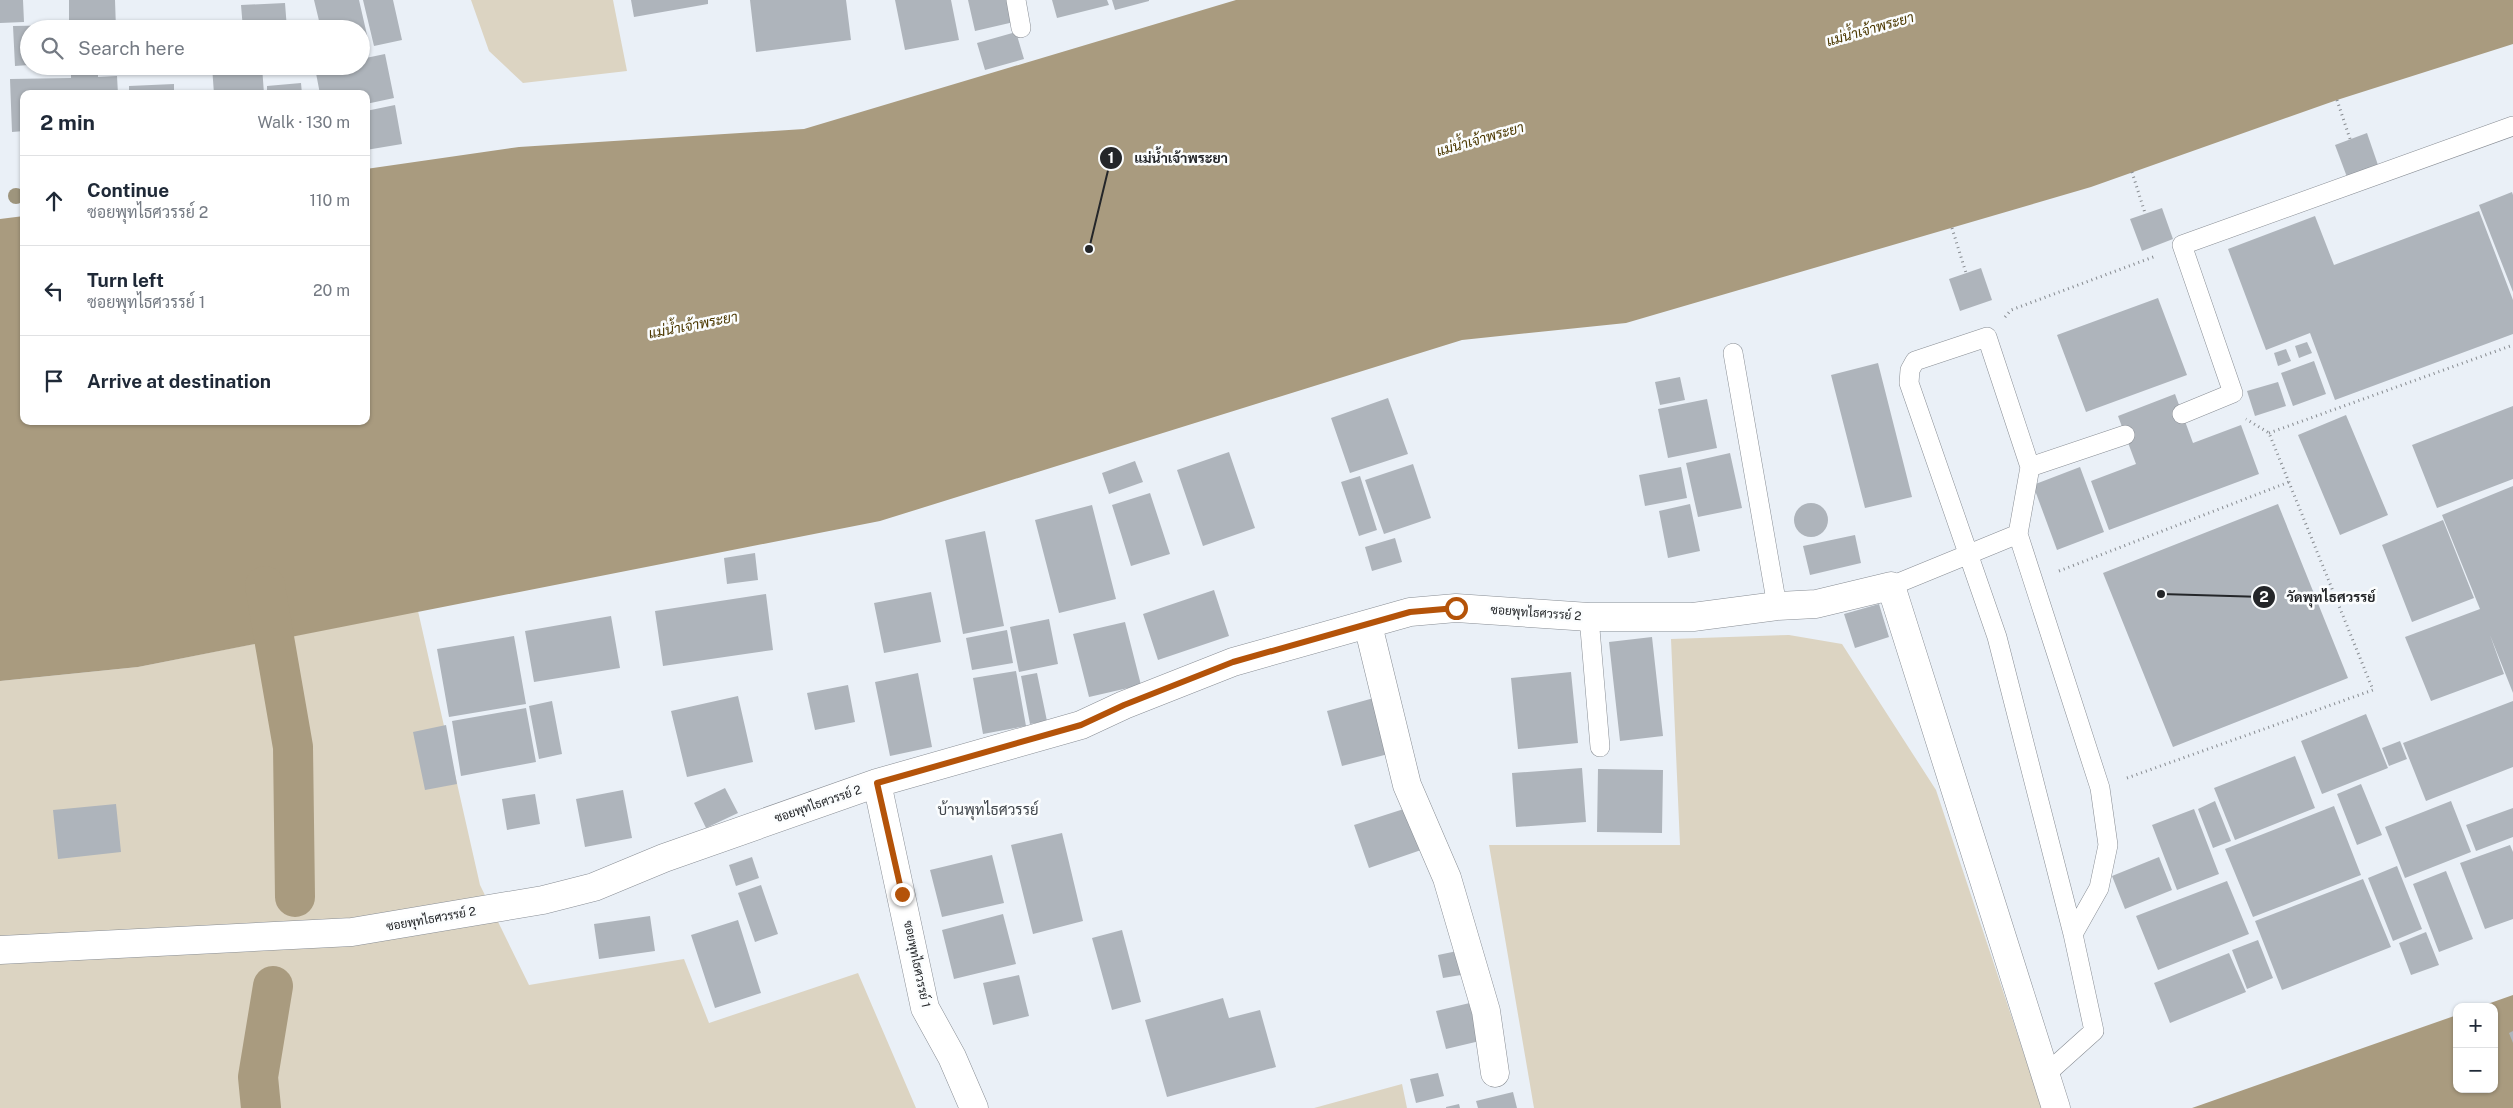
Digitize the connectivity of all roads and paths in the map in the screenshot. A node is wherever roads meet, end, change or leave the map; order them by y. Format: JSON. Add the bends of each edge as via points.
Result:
{"nodes":[{"id":1,"x":1016,"y":0,"type":"edge"},
{"id":2,"x":1021,"y":28,"type":"dead end"},
{"id":3,"x":2337,"y":100,"type":"dead end"},
{"id":4,"x":2513,"y":126,"type":"edge"},
{"id":5,"x":2350,"y":139,"type":"dead end"},
{"id":6,"x":2132,"y":172,"type":"dead end"},
{"id":7,"x":2145,"y":213,"type":"dead end"},
{"id":8,"x":1952,"y":228,"type":"dead end"},
{"id":9,"x":2182,"y":245,"type":"junction"},
{"id":10,"x":1966,"y":273,"type":"dead end"},
{"id":11,"x":1987,"y":337,"type":"junction"},
{"id":12,"x":2513,"y":345,"type":"edge"},
{"id":13,"x":1733,"y":353,"type":"dead end"},
{"id":14,"x":2233,"y":393,"type":"junction"},
{"id":15,"x":2182,"y":414,"type":"dead end"},
{"id":16,"x":2269,"y":433,"type":"junction"},
{"id":17,"x":2125,"y":435,"type":"dead end"},
{"id":18,"x":2030,"y":467,"type":"junction"},
{"id":19,"x":2289,"y":482,"type":"junction"},
{"id":20,"x":2018,"y":534,"type":"junction"},
{"id":21,"x":1968,"y":553,"type":"junction"},
{"id":22,"x":2033,"y":581,"type":"junction"},
{"id":23,"x":1891,"y":586,"type":"junction"},
{"id":24,"x":1778,"y":606,"type":"junction"},
{"id":25,"x":1589,"y":617,"type":"junction"},
{"id":26,"x":1368,"y":626,"type":"junction"},
{"id":27,"x":1600,"y":747,"type":"dead end"},
{"id":28,"x":877,"y":783,"type":"junction"},
{"id":29,"x":2100,"y":788,"type":"junction"},
{"id":30,"x":2073,"y":934,"type":"junction"},
{"id":31,"x":0,"y":950,"type":"edge"},
{"id":32,"x":1495,"y":1072,"type":"dead end"},
{"id":33,"x":2045,"y":1075,"type":"junction"},
{"id":34,"x":974,"y":1108,"type":"edge"},
{"id":35,"x":2056,"y":1108,"type":"edge"}],
"edges":[{"from":1,"to":2,"type":"lane"},
{"from":3,"to":5,"type":"path"},
{"from":4,"to":9,"type":"lane"},
{"from":6,"to":7,"type":"path"},
{"from":8,"to":10,"type":"path"},
{"from":9,"to":11,"type":"path","via":[[2011,310]]},
{"from":9,"to":14,"type":"lane"},
{"from":11,"to":18,"type":"lane"},
{"from":11,"to":21,"type":"lane","via":[[1915,361],[1910,370],[1909,383]]},
{"from":12,"to":16,"type":"path"},
{"from":13,"to":24,"type":"lane"},
{"from":14,"to":15,"type":"lane"},
{"from":14,"to":16,"type":"path","via":[[2242,416]]},
{"from":16,"to":19,"type":"path"},
{"from":17,"to":18,"type":"lane"},
{"from":18,"to":20,"type":"lane"},
{"from":19,"to":22,"type":"path"},
{"from":19,"to":29,"type":"path","via":[[2373,690]]},
{"from":20,"to":21,"type":"lane"},
{"from":20,"to":22,"type":"lane"},
{"from":21,"to":23,"type":"lane"},
{"from":21,"to":30,"type":"lane","via":[[1997,637]]},
{"from":22,"to":29,"type":"lane"},
{"from":23,"to":24,"type":"street","name":"ซอยพุทไธศวรรย์ 2","via":[[1816,604]]},
{"from":23,"to":33,"type":"street"},
{"from":24,"to":25,"type":"street","name":"ซอยพุทไธศวรรย์ 2","via":[[1692,617]]},
{"from":25,"to":26,"type":"street","name":"ซอยพุทไธศวรรย์ 2","via":[[1456,608],[1410,612]]},
{"from":25,"to":27,"type":"lane"},
{"from":26,"to":28,"type":"street","name":"ซอยพุทไธศวรรย์ 2","via":[[1233,662],[1081,725]]},
{"from":26,"to":32,"type":"street","via":[[1407,785],[1447,878],[1486,1011]]},
{"from":28,"to":31,"type":"street","name":"ซอยพุทไธศวรรย์ 2","via":[[664,858],[594,887],[543,900],[352,932]]},
{"from":28,"to":34,"type":"street","name":"ซอยพุทไธศวรรย์ 1","via":[[925,1008],[952,1057]]},
{"from":29,"to":30,"type":"lane","via":[[2108,845],[2099,888]]},
{"from":30,"to":33,"type":"lane","via":[[2094,1031]]},
{"from":33,"to":35,"type":"street"}]}
